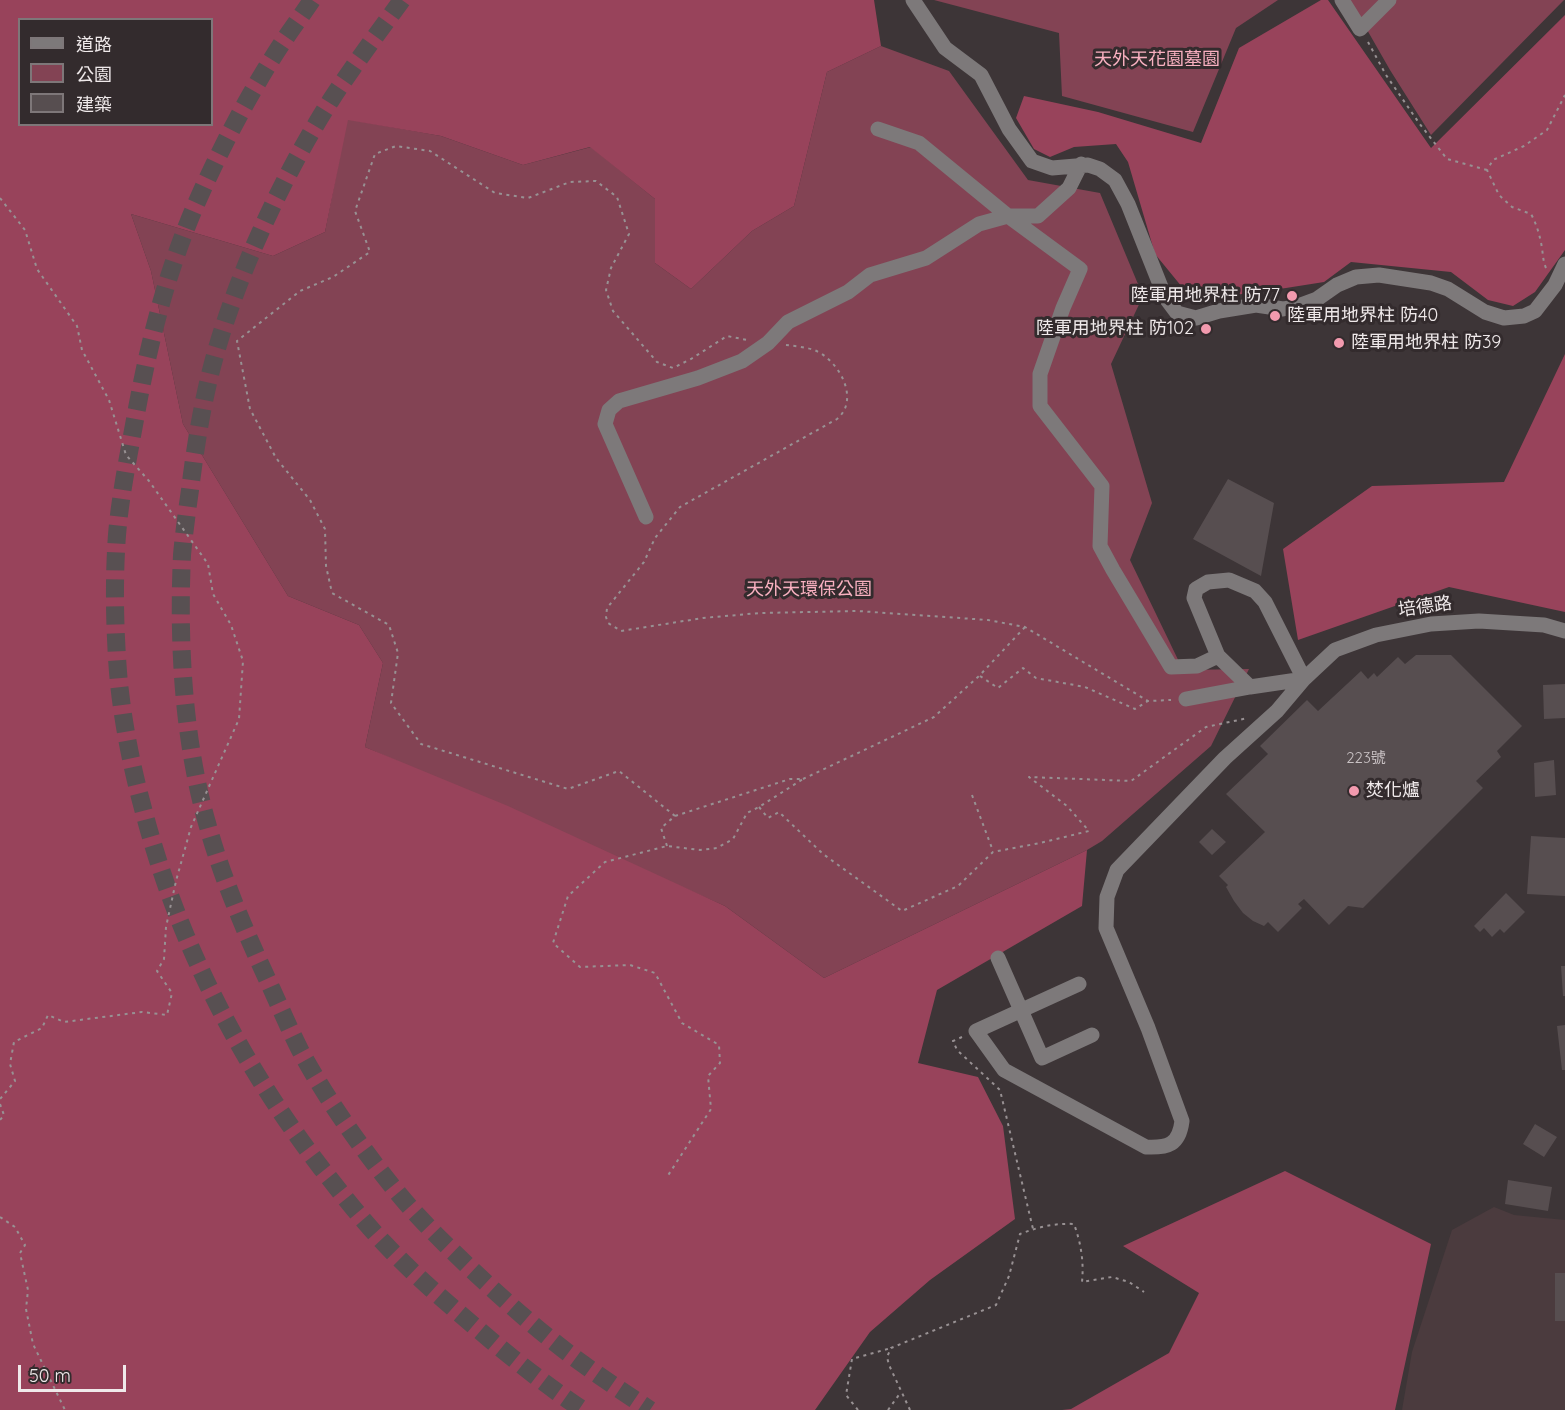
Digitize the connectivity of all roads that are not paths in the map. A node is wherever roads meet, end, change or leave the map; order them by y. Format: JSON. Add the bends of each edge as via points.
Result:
{"nodes":[{"id":1,"x":913,"y":0,"type":"edge"},
{"id":2,"x":1342,"y":0,"type":"edge"},
{"id":3,"x":1389,"y":0,"type":"edge"},
{"id":4,"x":878,"y":129,"type":"dead end"},
{"id":5,"x":1081,"y":164,"type":"junction"},
{"id":6,"x":1008,"y":216,"type":"junction"},
{"id":7,"x":1565,"y":264,"type":"edge"},
{"id":8,"x":646,"y":517,"type":"dead end"},
{"id":9,"x":1565,"y":631,"type":"edge"},
{"id":10,"x":1218,"y":656,"type":"junction"},
{"id":11,"x":1304,"y":679,"type":"junction"},
{"id":12,"x":1250,"y":687,"type":"junction"},
{"id":13,"x":1186,"y":699,"type":"road end"},
{"id":14,"x":998,"y":958,"type":"dead end"},
{"id":15,"x":1078,"y":984,"type":"dead end"},
{"id":16,"x":1021,"y":1011,"type":"junction"},
{"id":17,"x":1092,"y":1035,"type":"dead end"}],
"edges":[{"from":1,"to":5,"type":"street","via":[[945,48],[981,75],[1032,160],[1052,168]]},
{"from":2,"to":3,"type":"street","via":[[1360,29]]},
{"from":4,"to":6,"type":"street","via":[[919,143]]},
{"from":5,"to":6,"type":"street","via":[[1069,188],[1038,216]]},
{"from":5,"to":7,"type":"street","via":[[1101,169],[1115,180],[1165,297],[1177,313],[1196,318],[1256,305],[1283,309],[1298,306],[1356,277],[1379,275],[1431,283],[1504,318],[1524,316],[1535,311]]},
{"from":6,"to":8,"type":"street","via":[[979,224],[926,258],[870,275],[848,292],[788,322],[742,362],[619,401],[609,410],[605,424]]},
{"from":6,"to":10,"type":"street","via":[[1080,269],[1040,374],[1040,406],[1102,486],[1100,546],[1171,667],[1197,666]]},
{"from":9,"to":11,"type":"street","name":"培德路","via":[[1544,625],[1479,621],[1431,624],[1376,635],[1335,650]]},
{"from":10,"to":11,"type":"street","via":[[1194,598],[1196,589],[1208,582],[1229,580],[1255,591],[1265,602]]},
{"from":10,"to":12,"type":"street"},
{"from":11,"to":12,"type":"street"},
{"from":11,"to":16,"type":"street","name":"培德路","via":[[1277,711],[1225,758],[1117,870],[1107,897],[1106,928],[1182,1121],[1181,1133],[1174,1142],[1162,1148],[1146,1147],[1004,1070],[976,1031]]},
{"from":12,"to":13,"type":"street"},
{"from":14,"to":16,"type":"street"},
{"from":15,"to":16,"type":"street"},
{"from":16,"to":17,"type":"street","via":[[1042,1058]]}]}
